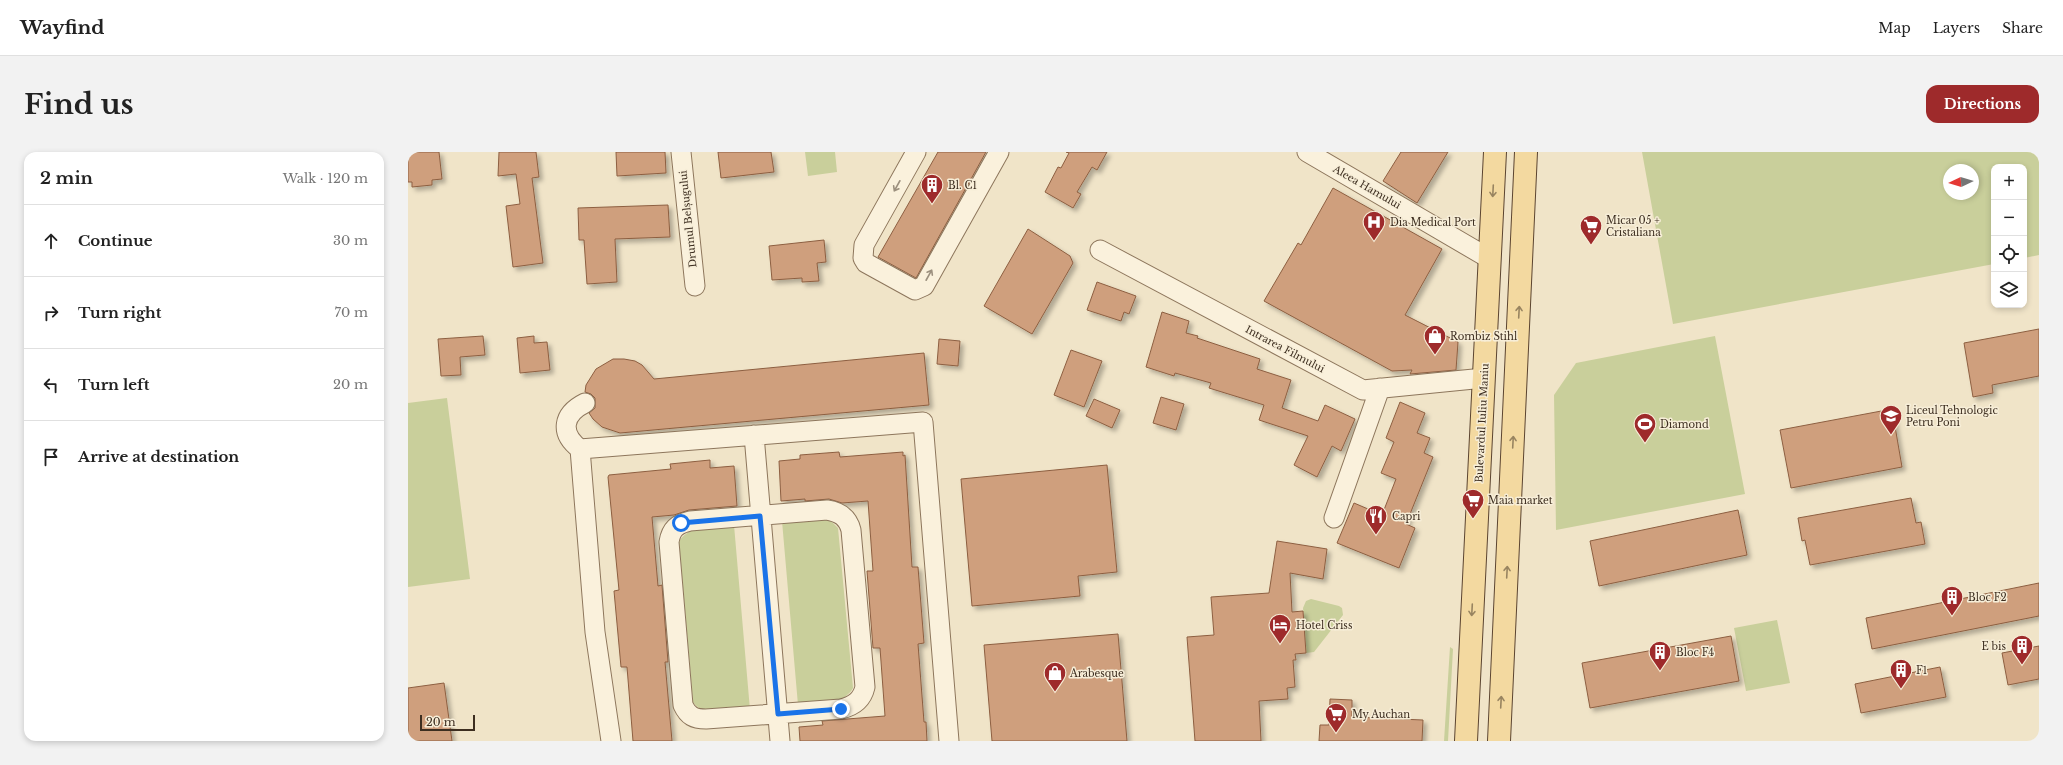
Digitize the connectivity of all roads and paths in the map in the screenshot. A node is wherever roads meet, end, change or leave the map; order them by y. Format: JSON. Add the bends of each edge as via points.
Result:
{"nodes":[{"id":1,"x":681,"y":152,"type":"edge"},
{"id":2,"x":916,"y":152,"type":"edge"},
{"id":3,"x":999,"y":152,"type":"edge"},
{"id":4,"x":1307,"y":152,"type":"edge"},
{"id":5,"x":1494,"y":152,"type":"edge"},
{"id":6,"x":1526,"y":152,"type":"edge"},
{"id":7,"x":1100,"y":250,"type":"dead end"},
{"id":8,"x":1490,"y":259,"type":"junction"},
{"id":9,"x":695,"y":286,"type":"dead end"},
{"id":10,"x":1484,"y":378,"type":"junction"},
{"id":11,"x":1380,"y":388,"type":"junction"},
{"id":12,"x":585,"y":403,"type":"dead end"},
{"id":13,"x":754,"y":435,"type":"junction"},
{"id":14,"x":580,"y":449,"type":"junction"},
{"id":15,"x":760,"y":516,"type":"junction"},
{"id":16,"x":1334,"y":518,"type":"dead end"},
{"id":17,"x":1476,"y":531,"type":"junction"},
{"id":18,"x":1509,"y":532,"type":"junction"},
{"id":19,"x":778,"y":714,"type":"junction"},
{"id":20,"x":611,"y":741,"type":"edge"},
{"id":21,"x":780,"y":741,"type":"edge"},
{"id":22,"x":950,"y":741,"type":"edge"},
{"id":23,"x":1466,"y":741,"type":"edge"},
{"id":24,"x":1499,"y":741,"type":"edge"}],
"edges":[{"from":1,"to":9,"type":"street","name":"Drumul Belșugului"},
{"from":2,"to":3,"type":"street","one_way":true,"via":[[862,251],[866,263],[915,290],[924,286]]},
{"from":4,"to":8,"type":"street","name":"Aleea Hamului"},
{"from":5,"to":8,"type":"main road","name":"Bulevardul Iuliu Maniu","one_way":true},
{"from":18,"to":6,"type":"main road","one_way":true},
{"from":7,"to":11,"type":"street","name":"Intrarea Filmului","via":[[1363,390]]},
{"from":8,"to":10,"type":"main road","name":"Bulevardul Iuliu Maniu"},
{"from":10,"to":11,"type":"street","name":"Intrarea Filmului"},
{"from":10,"to":17,"type":"main road","name":"Bulevardul Iuliu Maniu"},
{"from":11,"to":16,"type":"street"},
{"from":12,"to":14,"type":"street","via":[[569,415],[566,424],[567,435]]},
{"from":13,"to":14,"type":"street"},
{"from":13,"to":15,"type":"street"},
{"from":13,"to":22,"type":"street","via":[[923,422]]},
{"from":14,"to":20,"type":"street","via":[[596,632]]},
{"from":15,"to":19,"type":"street"},
{"from":15,"to":19,"type":"street","via":[[834,511],[850,525],[852,538],[864,693],[848,707]]},
{"from":15,"to":19,"type":"street","via":[[681,523],[670,534],[682,689],[686,711],[696,719]]},
{"from":17,"to":18,"type":"main road"},
{"from":17,"to":23,"type":"main road","name":"Bulevardul Iuliu Maniu","one_way":true},
{"from":24,"to":18,"type":"main road","one_way":true},
{"from":19,"to":21,"type":"street"}]}
